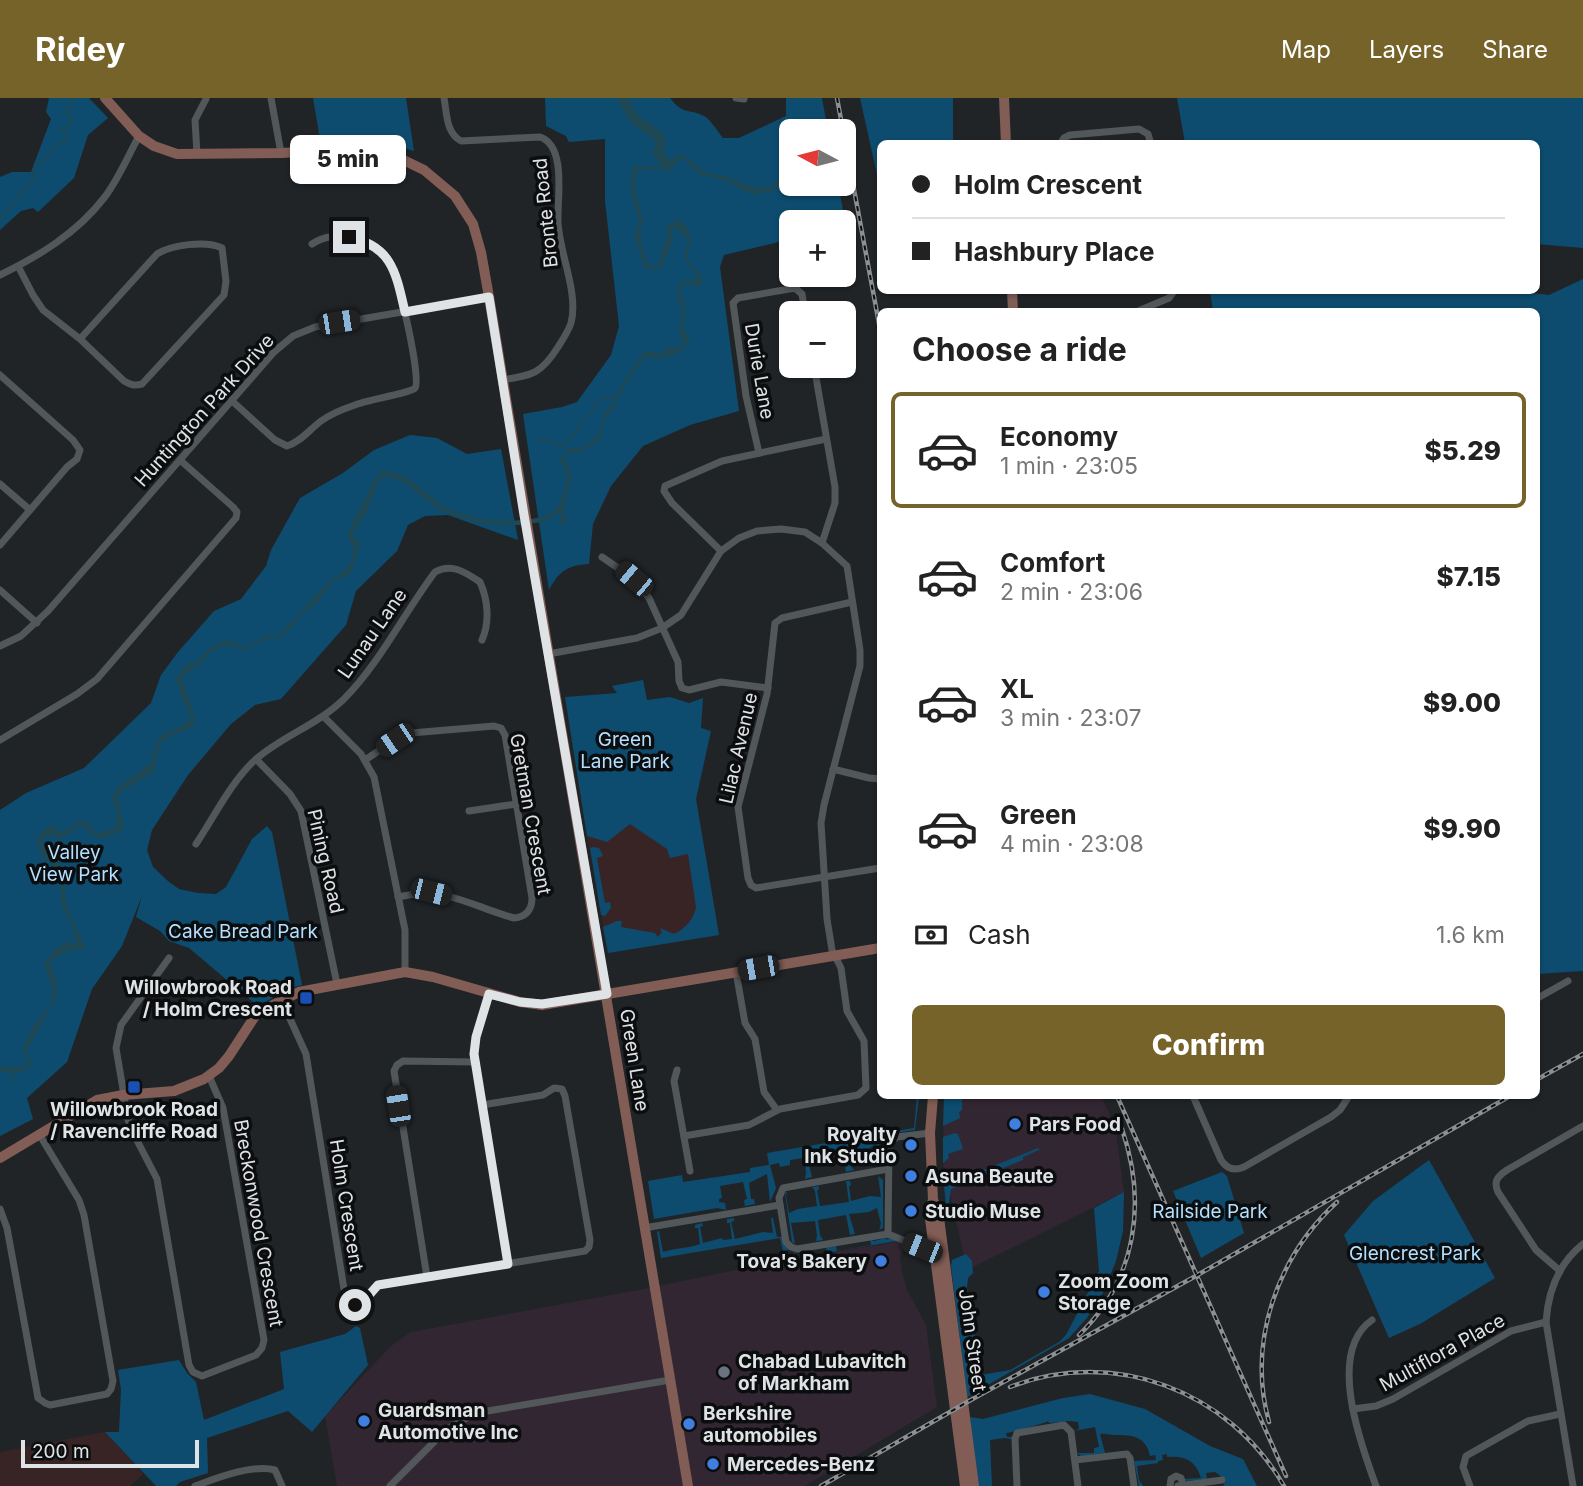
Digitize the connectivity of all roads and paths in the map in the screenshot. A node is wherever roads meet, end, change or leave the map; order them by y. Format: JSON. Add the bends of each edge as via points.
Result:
{"nodes":[{"id":1,"x":106,"y":98,"type":"edge"},
{"id":2,"x":271,"y":98,"type":"edge"},
{"id":3,"x":444,"y":98,"type":"edge"},
{"id":4,"x":736,"y":98,"type":"edge"},
{"id":5,"x":1004,"y":98,"type":"edge"},
{"id":6,"x":206,"y":99,"type":"edge"},
{"id":7,"x":744,"y":99,"type":"edge"},
{"id":8,"x":139,"y":136,"type":"junction"},
{"id":9,"x":1006,"y":140,"type":"edge"},
{"id":10,"x":1064,"y":140,"type":"edge"},
{"id":11,"x":1150,"y":140,"type":"edge"},
{"id":12,"x":281,"y":153,"type":"junction"},
{"id":13,"x":197,"y":154,"type":"junction"},
{"id":14,"x":312,"y":244,"type":"dead end"},
{"id":15,"x":18,"y":266,"type":"junction"},
{"id":16,"x":0,"y":275,"type":"edge"},
{"id":17,"x":1172,"y":294,"type":"edge"},
{"id":18,"x":489,"y":297,"type":"junction"},
{"id":19,"x":803,"y":301,"type":"edge"},
{"id":20,"x":1146,"y":308,"type":"edge"},
{"id":21,"x":405,"y":312,"type":"junction"},
{"id":22,"x":80,"y":339,"type":"junction"},
{"id":23,"x":0,"y":375,"type":"edge"},
{"id":24,"x":816,"y":378,"type":"edge"},
{"id":25,"x":502,"y":380,"type":"junction"},
{"id":26,"x":231,"y":400,"type":"junction"},
{"id":27,"x":826,"y":439,"type":"junction"},
{"id":28,"x":759,"y":453,"type":"junction"},
{"id":29,"x":180,"y":460,"type":"junction"},
{"id":30,"x":0,"y":484,"type":"edge"},
{"id":31,"x":30,"y":510,"type":"junction"},
{"id":32,"x":822,"y":543,"type":"junction"},
{"id":33,"x":0,"y":545,"type":"edge"},
{"id":34,"x":720,"y":551,"type":"junction"},
{"id":35,"x":602,"y":557,"type":"dead end"},
{"id":36,"x":0,"y":590,"type":"edge"},
{"id":37,"x":852,"y":602,"type":"junction"},
{"id":38,"x":37,"y":623,"type":"junction"},
{"id":39,"x":662,"y":628,"type":"junction"},
{"id":40,"x":482,"y":640,"type":"dead end"},
{"id":41,"x":0,"y":646,"type":"edge"},
{"id":42,"x":548,"y":654,"type":"junction"},
{"id":43,"x":768,"y":688,"type":"junction"},
{"id":44,"x":324,"y":717,"type":"junction"},
{"id":45,"x":0,"y":740,"type":"edge"},
{"id":46,"x":256,"y":760,"type":"junction"},
{"id":47,"x":365,"y":760,"type":"junction"},
{"id":48,"x":833,"y":769,"type":"junction"},
{"id":49,"x":877,"y":779,"type":"edge"},
{"id":50,"x":516,"y":804,"type":"junction"},
{"id":51,"x":469,"y":811,"type":"dead end"},
{"id":52,"x":195,"y":844,"type":"dead end"},
{"id":53,"x":877,"y":869,"type":"edge"},
{"id":54,"x":824,"y":878,"type":"junction"},
{"id":55,"x":398,"y":897,"type":"junction"},
{"id":56,"x":877,"y":948,"type":"edge"},
{"id":57,"x":835,"y":955,"type":"junction"},
{"id":58,"x":169,"y":958,"type":"dead end"},
{"id":59,"x":405,"y":972,"type":"junction"},
{"id":60,"x":736,"y":972,"type":"junction"},
{"id":61,"x":1568,"y":981,"type":"dead end"},
{"id":62,"x":337,"y":984,"type":"junction"},
{"id":63,"x":489,"y":994,"type":"junction"},
{"id":64,"x":607,"y":994,"type":"junction"},
{"id":65,"x":1540,"y":997,"type":"edge"},
{"id":66,"x":281,"y":999,"type":"junction"},
{"id":67,"x":475,"y":1062,"type":"junction"},
{"id":68,"x":677,"y":1070,"type":"dead end"},
{"id":69,"x":209,"y":1076,"type":"junction"},
{"id":70,"x":123,"y":1095,"type":"junction"},
{"id":71,"x":933,"y":1099,"type":"edge"},
{"id":72,"x":1194,"y":1099,"type":"edge"},
{"id":73,"x":1347,"y":1099,"type":"edge"},
{"id":74,"x":482,"y":1105,"type":"junction"},
{"id":75,"x":777,"y":1110,"type":"junction"},
{"id":76,"x":1583,"y":1126,"type":"edge"},
{"id":77,"x":930,"y":1133,"type":"junction"},
{"id":78,"x":39,"y":1135,"type":"junction"},
{"id":79,"x":684,"y":1136,"type":"junction"},
{"id":80,"x":0,"y":1158,"type":"edge"},
{"id":81,"x":888,"y":1169,"type":"junction"},
{"id":82,"x":690,"y":1171,"type":"dead end"},
{"id":83,"x":780,"y":1205,"type":"junction"},
{"id":84,"x":0,"y":1209,"type":"edge"},
{"id":85,"x":644,"y":1228,"type":"junction"},
{"id":86,"x":888,"y":1234,"type":"junction"},
{"id":87,"x":1583,"y":1244,"type":"edge"},
{"id":88,"x":922,"y":1248,"type":"dead end"},
{"id":89,"x":508,"y":1264,"type":"junction"},
{"id":90,"x":1560,"y":1271,"type":"junction"},
{"id":91,"x":427,"y":1277,"type":"junction"},
{"id":92,"x":1372,"y":1320,"type":"dead end"},
{"id":93,"x":1546,"y":1322,"type":"junction"},
{"id":94,"x":670,"y":1380,"type":"junction"},
{"id":95,"x":1353,"y":1409,"type":"junction"},
{"id":96,"x":1560,"y":1414,"type":"junction"},
{"id":97,"x":962,"y":1421,"type":"junction"},
{"id":98,"x":1075,"y":1460,"type":"junction"},
{"id":99,"x":1222,"y":1480,"type":"dead end"},
{"id":100,"x":391,"y":1485,"type":"edge"},
{"id":101,"x":1183,"y":1485,"type":"edge"},
{"id":102,"x":195,"y":1486,"type":"edge"},
{"id":103,"x":282,"y":1486,"type":"edge"},
{"id":104,"x":688,"y":1486,"type":"edge"},
{"id":105,"x":965,"y":1486,"type":"edge"},
{"id":106,"x":974,"y":1486,"type":"edge"},
{"id":107,"x":1017,"y":1486,"type":"edge"},
{"id":108,"x":1078,"y":1486,"type":"edge"},
{"id":109,"x":1134,"y":1486,"type":"edge"},
{"id":110,"x":1170,"y":1486,"type":"edge"},
{"id":111,"x":1178,"y":1486,"type":"edge"},
{"id":112,"x":1376,"y":1486,"type":"edge"},
{"id":113,"x":1470,"y":1486,"type":"edge"},
{"id":114,"x":1573,"y":1486,"type":"edge"}],
"edges":[{"from":1,"to":8,"type":"street","name":"Green Lane"},
{"from":2,"to":12,"type":"street"},
{"from":3,"to":25,"type":"street","name":"Bronte Road","via":[[456,139],[540,137],[556,154],[558,223],[572,320],[540,371]]},
{"from":4,"to":7,"type":"street"},
{"from":5,"to":9,"type":"street"},
{"from":6,"to":13,"type":"street","via":[[195,120]]},
{"from":8,"to":13,"type":"street","name":"Green Lane","via":[[177,154]]},
{"from":8,"to":15,"type":"street","via":[[103,199],[51,248]]},
{"from":10,"to":11,"type":"street","via":[[1068,135],[1139,129]]},
{"from":12,"to":13,"type":"street","name":"Green Lane"},
{"from":12,"to":18,"type":"street","name":"Green Lane","via":[[352,149],[389,153],[424,170],[455,196],[472,224]]},
{"from":14,"to":21,"type":"street","via":[[322,238],[349,237],[372,244],[391,264]]},
{"from":15,"to":16,"type":"street"},
{"from":15,"to":22,"type":"street","via":[[43,310]]},
{"from":17,"to":20,"type":"street"},
{"from":18,"to":21,"type":"street","name":"Huntington Park Drive"},
{"from":18,"to":25,"type":"street","name":"Green Lane"},
{"from":19,"to":28,"type":"street","name":"Durie Lane","via":[[794,288],[738,298],[733,303]]},
{"from":21,"to":26,"type":"street","name":"Huntington Park Drive","via":[[315,327],[293,336]]},
{"from":21,"to":26,"type":"street","via":[[418,381],[408,393],[351,406],[287,446]]},
{"from":22,"to":22,"type":"street","via":[[124,381],[142,384],[224,295],[222,248],[205,243],[167,248],[157,254]]},
{"from":23,"to":31,"type":"street","via":[[80,450]]},
{"from":24,"to":27,"type":"street"},
{"from":25,"to":42,"type":"street","name":"Green Lane"},
{"from":26,"to":29,"type":"street","name":"Huntington Park Drive"},
{"from":27,"to":28,"type":"street"},
{"from":27,"to":32,"type":"street","via":[[835,503]]},
{"from":28,"to":34,"type":"street","via":[[722,461],[665,486],[671,503]]},
{"from":29,"to":38,"type":"street","name":"Huntington Park Drive"},
{"from":29,"to":45,"type":"street","via":[[233,507],[236,518],[97,679]]},
{"from":30,"to":31,"type":"street"},
{"from":31,"to":33,"type":"street"},
{"from":32,"to":34,"type":"street","via":[[805,533],[781,529],[757,531]]},
{"from":32,"to":37,"type":"street","via":[[847,566]]},
{"from":34,"to":39,"type":"street","via":[[681,615]]},
{"from":35,"to":39,"type":"street","via":[[634,579],[649,598]]},
{"from":36,"to":38,"type":"street"},
{"from":37,"to":43,"type":"street","name":"Lilac Avenue","via":[[777,621]]},
{"from":37,"to":48,"type":"street","via":[[860,666]]},
{"from":38,"to":41,"type":"street","name":"Huntington Park Drive"},
{"from":39,"to":42,"type":"street","via":[[637,638]]},
{"from":39,"to":43,"type":"street","via":[[678,662],[682,688],[721,682]]},
{"from":40,"to":44,"type":"street","name":"Lunau Lane","via":[[488,622],[480,582],[443,568],[435,572],[366,674]]},
{"from":42,"to":64,"type":"street","name":"Green Lane"},
{"from":43,"to":54,"type":"street","name":"Lilac Avenue","via":[[739,802],[748,880],[761,888]]},
{"from":44,"to":46,"type":"street","name":"Lunau Lane"},
{"from":44,"to":47,"type":"street"},
{"from":46,"to":52,"type":"street","name":"Lunau Lane"},
{"from":46,"to":62,"type":"street","name":"Pining Road","via":[[301,811]]},
{"from":47,"to":50,"type":"street","name":"Gretman Crescent","via":[[411,733],[496,726],[505,735]]},
{"from":47,"to":55,"type":"street","via":[[375,781]]},
{"from":48,"to":49,"type":"street"},
{"from":48,"to":54,"type":"street","via":[[821,823]]},
{"from":50,"to":51,"type":"street"},
{"from":50,"to":55,"type":"street","name":"Gretman Crescent","via":[[532,901],[526,915],[512,918],[431,892]]},
{"from":53,"to":54,"type":"street"},
{"from":54,"to":57,"type":"street"},
{"from":55,"to":59,"type":"street","via":[[406,936]]},
{"from":56,"to":57,"type":"street"},
{"from":57,"to":60,"type":"street"},
{"from":57,"to":75,"type":"street","via":[[847,1010],[864,1041],[866,1090],[858,1096]]},
{"from":58,"to":70,"type":"street","via":[[118,1031]]},
{"from":59,"to":62,"type":"street"},
{"from":59,"to":63,"type":"street"},
{"from":60,"to":64,"type":"street"},
{"from":60,"to":75,"type":"street","via":[[765,1092]]},
{"from":61,"to":65,"type":"street"},
{"from":62,"to":66,"type":"street"},
{"from":63,"to":64,"type":"street","via":[[542,1004]]},
{"from":63,"to":67,"type":"street","via":[[476,1037]]},
{"from":64,"to":85,"type":"street","name":"Green Lane"},
{"from":66,"to":69,"type":"street","via":[[257,1013],[229,1056]]},
{"from":66,"to":91,"type":"street","name":"Holm Crescent","via":[[306,1054],[349,1301],[360,1305],[378,1285]]},
{"from":67,"to":74,"type":"street"},
{"from":67,"to":91,"type":"street","via":[[403,1061],[394,1071]]},
{"from":68,"to":79,"type":"street","via":[[674,1081]]},
{"from":69,"to":70,"type":"street","via":[[174,1091]]},
{"from":69,"to":70,"type":"street","name":"Breckonwood Crescent","via":[[223,1108],[264,1340],[256,1355],[205,1376],[196,1375],[189,1365],[157,1179],[129,1125]]},
{"from":70,"to":78,"type":"street","via":[[91,1103]]},
{"from":71,"to":77,"type":"street","name":"John Street"},
{"from":72,"to":73,"type":"street","via":[[1223,1163],[1234,1169],[1331,1117]]},
{"from":74,"to":89,"type":"street"},
{"from":74,"to":89,"type":"street","name":"Holm Crescent","via":[[562,1089],[590,1240],[585,1251]]},
{"from":75,"to":79,"type":"street","via":[[749,1125]]},
{"from":76,"to":90,"type":"street","via":[[1507,1170],[1495,1186],[1536,1250]]},
{"from":77,"to":81,"type":"street","via":[[893,1138],[888,1147]]},
{"from":77,"to":97,"type":"street","name":"John Street","via":[[933,1200],[929,1211]]},
{"from":78,"to":80,"type":"street"},
{"from":78,"to":84,"type":"street","via":[[84,1215],[113,1381],[107,1394],[50,1405],[38,1398],[8,1228]]},
{"from":79,"to":82,"type":"street"},
{"from":81,"to":83,"type":"street","via":[[788,1186],[780,1193]]},
{"from":81,"to":86,"type":"street"},
{"from":83,"to":85,"type":"street"},
{"from":83,"to":86,"type":"street","via":[[786,1242],[793,1248]]},
{"from":85,"to":94,"type":"street","name":"Green Lane"},
{"from":86,"to":88,"type":"street"},
{"from":87,"to":90,"type":"street"},
{"from":89,"to":91,"type":"street","name":"Holm Crescent"},
{"from":90,"to":93,"type":"street","via":[[1550,1294]]},
{"from":92,"to":95,"type":"street","via":[[1353,1348]]},
{"from":93,"to":95,"type":"street","name":"Multiflora Place","via":[[1511,1331],[1393,1399]]},
{"from":93,"to":96,"type":"street"},
{"from":94,"to":100,"type":"street","via":[[476,1413],[447,1429]]},
{"from":94,"to":104,"type":"street","name":"Green Lane"},
{"from":95,"to":112,"type":"street","via":[[1355,1428]]},
{"from":96,"to":113,"type":"street","via":[[1528,1421],[1466,1456],[1463,1467]]},
{"from":96,"to":114,"type":"street"},
{"from":97,"to":105,"type":"street","name":"John Street"},
{"from":97,"to":106,"type":"street","name":"John Street"},
{"from":98,"to":107,"type":"street","via":[[1067,1425],[1020,1431],[1015,1437]]},
{"from":98,"to":108,"type":"street"},
{"from":98,"to":109,"type":"street","via":[[1127,1454]]},
{"from":99,"to":101,"type":"street"},
{"from":101,"to":110,"type":"street","via":[[1176,1476]]},
{"from":101,"to":111,"type":"street"},
{"from":102,"to":103,"type":"street","via":[[271,1468]]}]}
